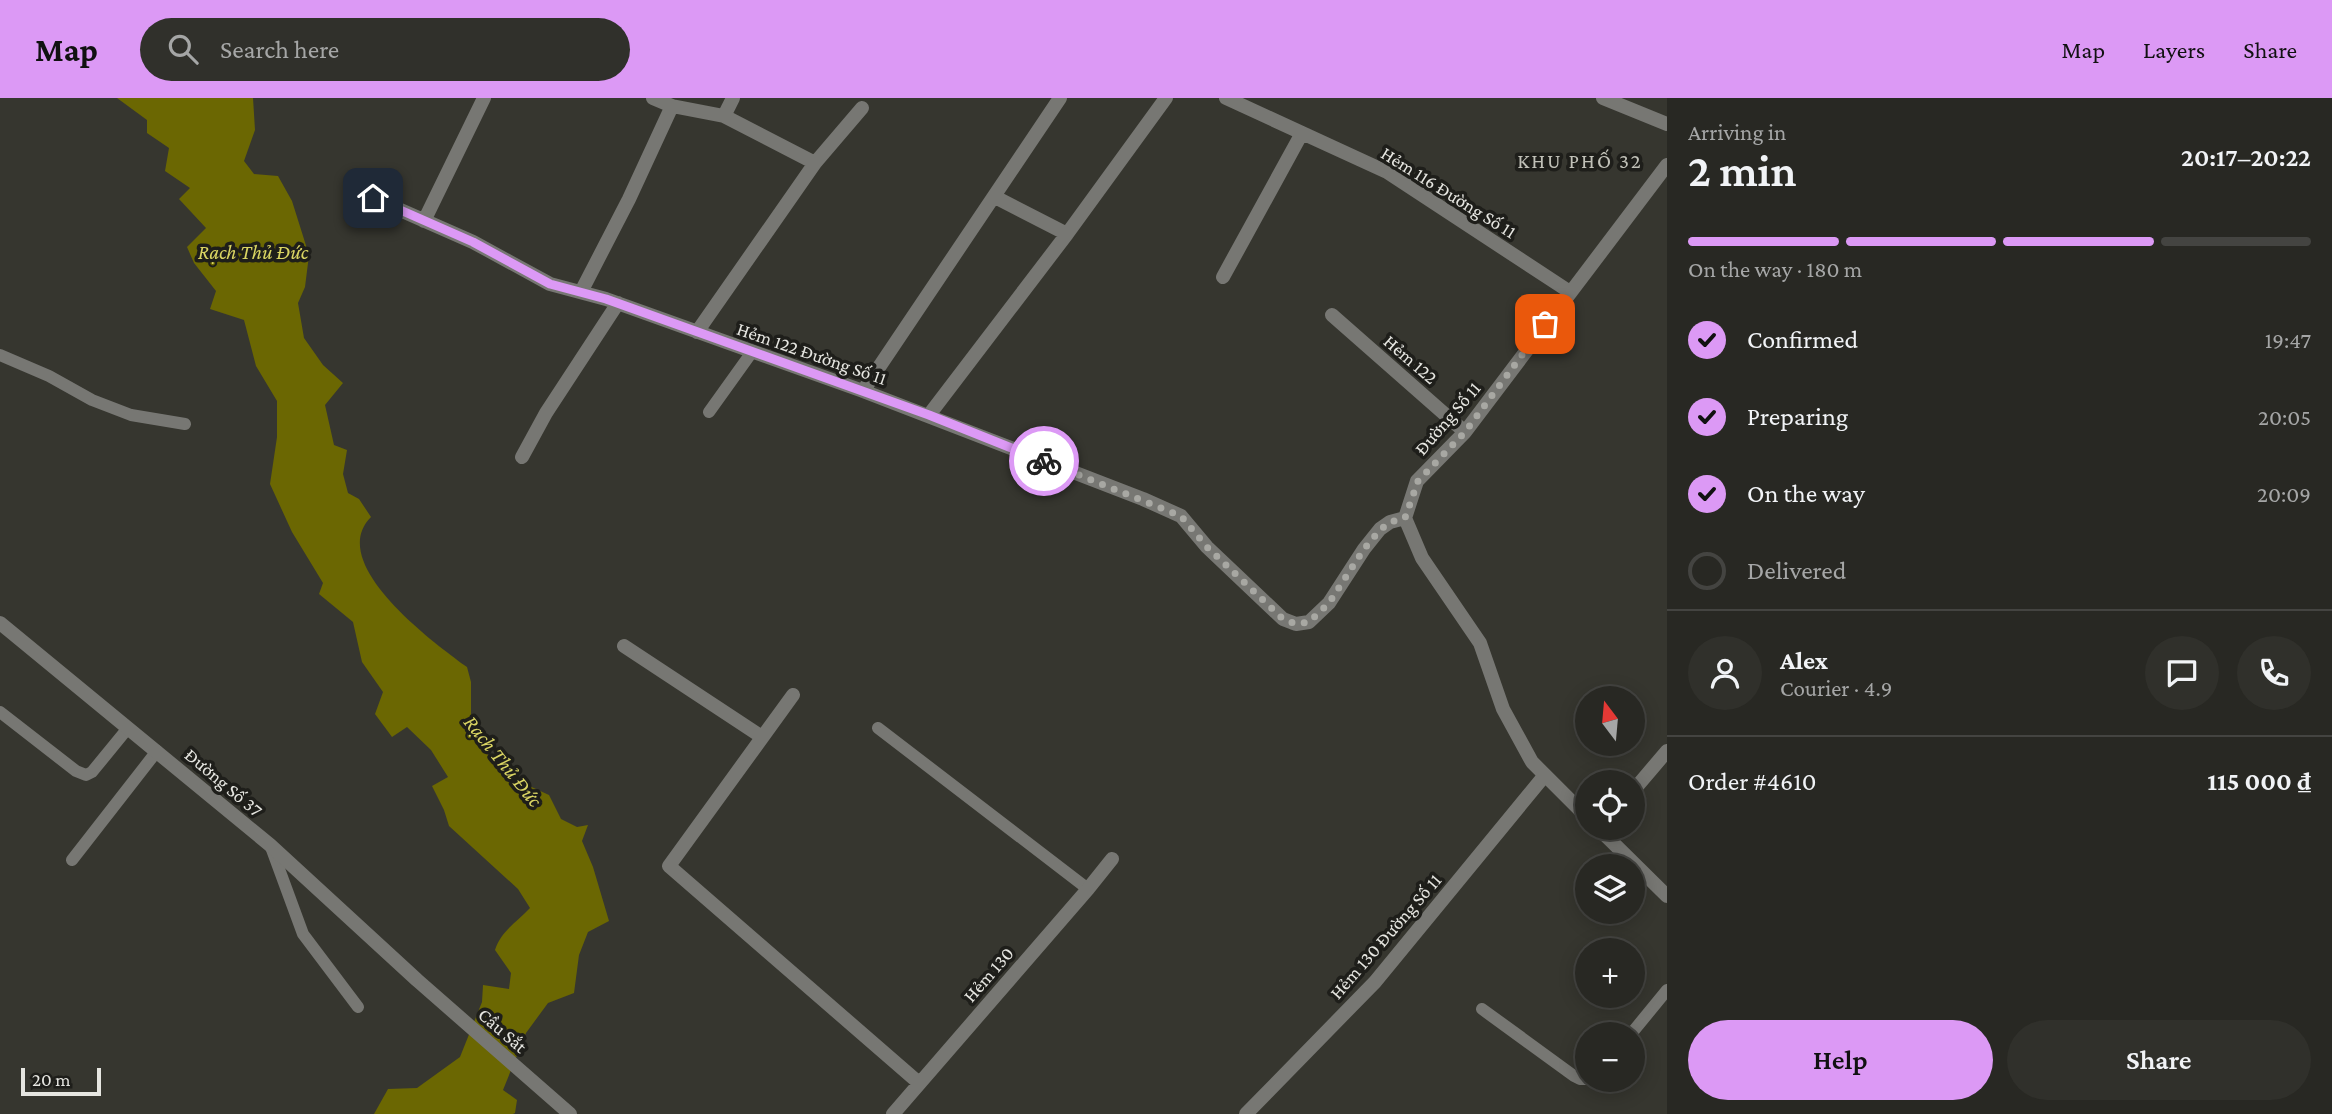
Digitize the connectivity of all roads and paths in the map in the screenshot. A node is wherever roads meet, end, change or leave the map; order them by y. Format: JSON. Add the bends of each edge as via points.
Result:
{"nodes":[{"id":1,"x":484,"y":98,"type":"edge"},
{"id":2,"x":653,"y":98,"type":"edge"},
{"id":3,"x":733,"y":98,"type":"edge"},
{"id":4,"x":1060,"y":98,"type":"edge"},
{"id":5,"x":1166,"y":98,"type":"edge"},
{"id":6,"x":1226,"y":98,"type":"edge"},
{"id":7,"x":1602,"y":98,"type":"edge"},
{"id":8,"x":672,"y":106,"type":"junction"},
{"id":9,"x":862,"y":108,"type":"dead end"},
{"id":10,"x":723,"y":116,"type":"junction"},
{"id":11,"x":1667,"y":124,"type":"edge"},
{"id":12,"x":1302,"y":133,"type":"junction"},
{"id":13,"x":815,"y":163,"type":"junction"},
{"id":14,"x":1667,"y":165,"type":"edge"},
{"id":15,"x":995,"y":197,"type":"junction"},
{"id":16,"x":373,"y":198,"type":"dead end"},
{"id":17,"x":424,"y":220,"type":"junction"},
{"id":18,"x":1067,"y":234,"type":"junction"},
{"id":19,"x":1223,"y":277,"type":"dead end"},
{"id":20,"x":581,"y":292,"type":"junction"},
{"id":21,"x":1570,"y":292,"type":"junction"},
{"id":22,"x":618,"y":303,"type":"junction"},
{"id":23,"x":1332,"y":315,"type":"dead end"},
{"id":24,"x":697,"y":332,"type":"junction"},
{"id":25,"x":752,"y":352,"type":"junction"},
{"id":26,"x":0,"y":355,"type":"edge"},
{"id":27,"x":863,"y":391,"type":"junction"},
{"id":28,"x":709,"y":412,"type":"dead end"},
{"id":29,"x":929,"y":415,"type":"junction"},
{"id":30,"x":184,"y":424,"type":"dead end"},
{"id":31,"x":1465,"y":432,"type":"junction"},
{"id":32,"x":522,"y":457,"type":"dead end"},
{"id":33,"x":1405,"y":518,"type":"junction"},
{"id":34,"x":0,"y":623,"type":"edge"},
{"id":35,"x":624,"y":646,"type":"dead end"},
{"id":36,"x":793,"y":695,"type":"dead end"},
{"id":37,"x":0,"y":712,"type":"edge"},
{"id":38,"x":128,"y":728,"type":"junction"},
{"id":39,"x":878,"y":728,"type":"dead end"},
{"id":40,"x":762,"y":737,"type":"junction"},
{"id":41,"x":157,"y":751,"type":"junction"},
{"id":42,"x":1667,"y":751,"type":"edge"},
{"id":43,"x":1545,"y":775,"type":"junction"},
{"id":44,"x":1645,"y":777,"type":"edge"},
{"id":45,"x":1575,"y":805,"type":"edge"},
{"id":46,"x":1611,"y":840,"type":"edge"},
{"id":47,"x":270,"y":845,"type":"junction"},
{"id":48,"x":1112,"y":859,"type":"dead end"},
{"id":49,"x":72,"y":860,"type":"dead end"},
{"id":50,"x":1088,"y":889,"type":"junction"},
{"id":51,"x":1667,"y":896,"type":"edge"},
{"id":52,"x":416,"y":980,"type":"joint"},
{"id":53,"x":1667,"y":990,"type":"edge"},
{"id":54,"x":358,"y":1007,"type":"dead end"},
{"id":55,"x":1482,"y":1009,"type":"dead end"},
{"id":56,"x":1641,"y":1022,"type":"edge"},
{"id":57,"x":1575,"y":1077,"type":"edge"},
{"id":58,"x":919,"y":1083,"type":"junction"},
{"id":59,"x":564,"y":1112,"type":"edge"},
{"id":60,"x":893,"y":1114,"type":"edge"},
{"id":61,"x":1246,"y":1114,"type":"edge"}],
"edges":[{"from":1,"to":17,"type":"street"},
{"from":2,"to":8,"type":"street"},
{"from":3,"to":10,"type":"street"},
{"from":4,"to":15,"type":"street"},
{"from":5,"to":18,"type":"street"},
{"from":6,"to":12,"type":"street","name":"Hẻm 116 Đường Số 11"},
{"from":7,"to":11,"type":"street"},
{"from":8,"to":10,"type":"street"},
{"from":8,"to":20,"type":"street"},
{"from":9,"to":13,"type":"street"},
{"from":10,"to":13,"type":"street"},
{"from":12,"to":19,"type":"street"},
{"from":12,"to":21,"type":"street","name":"Hẻm 116 Đường Số 11","via":[[1387,172]]},
{"from":13,"to":24,"type":"street"},
{"from":14,"to":21,"type":"street","name":"Đường Số 11"},
{"from":15,"to":18,"type":"street"},
{"from":15,"to":27,"type":"street"},
{"from":16,"to":17,"type":"street","name":"Hẻm 122 Đường Số 11"},
{"from":17,"to":20,"type":"street","name":"Hẻm 122 Đường Số 11","via":[[550,284]]},
{"from":18,"to":29,"type":"street"},
{"from":20,"to":22,"type":"street","name":"Hẻm 122 Đường Số 11"},
{"from":21,"to":31,"type":"street","name":"Đường Số 11"},
{"from":22,"to":24,"type":"street","name":"Hẻm 122 Đường Số 11"},
{"from":22,"to":32,"type":"street","via":[[545,413]]},
{"from":23,"to":31,"type":"street","name":"Hẻm 122"},
{"from":24,"to":25,"type":"street","name":"Hẻm 122 Đường Số 11"},
{"from":25,"to":27,"type":"street","name":"Hẻm 122 Đường Số 11"},
{"from":25,"to":28,"type":"lane"},
{"from":26,"to":30,"type":"lane","via":[[131,415]]},
{"from":27,"to":29,"type":"street","name":"Hẻm 122 Đường Số 11"},
{"from":29,"to":33,"type":"street","name":"Hẻm 122 Đường Số 11","via":[[1181,516],[1283,619],[1296,624],[1309,622],[1329,603],[1380,530]]},
{"from":31,"to":33,"type":"street","name":"Đường Số 11","via":[[1418,481]]},
{"from":33,"to":43,"type":"street","via":[[1422,558],[1480,643],[1503,709]]},
{"from":34,"to":38,"type":"street","name":"Đường Số 37"},
{"from":35,"to":40,"type":"street"},
{"from":36,"to":40,"type":"street"},
{"from":37,"to":38,"type":"lane","via":[[86,775]]},
{"from":38,"to":41,"type":"street","name":"Đường Số 37"},
{"from":39,"to":50,"type":"lane"},
{"from":40,"to":58,"type":"street","via":[[670,866]]},
{"from":41,"to":47,"type":"street","name":"Đường Số 37"},
{"from":41,"to":49,"type":"lane"},
{"from":42,"to":44,"type":"street"},
{"from":43,"to":45,"type":"street"},
{"from":43,"to":61,"type":"street","name":"Hẻm 130 Đường Số 11","via":[[1375,982]]},
{"from":46,"to":51,"type":"street"},
{"from":47,"to":52,"type":"street","name":"Đường Số 37"},
{"from":47,"to":54,"type":"lane","via":[[303,934]]},
{"from":48,"to":50,"type":"street","name":"Hẻm 130"},
{"from":50,"to":58,"type":"street","name":"Hẻm 130"},
{"from":52,"to":59,"type":"street","name":"Cầu Sắt"},
{"from":53,"to":56,"type":"lane"},
{"from":55,"to":57,"type":"lane"},
{"from":58,"to":60,"type":"street","name":"Hẻm 130"}]}
